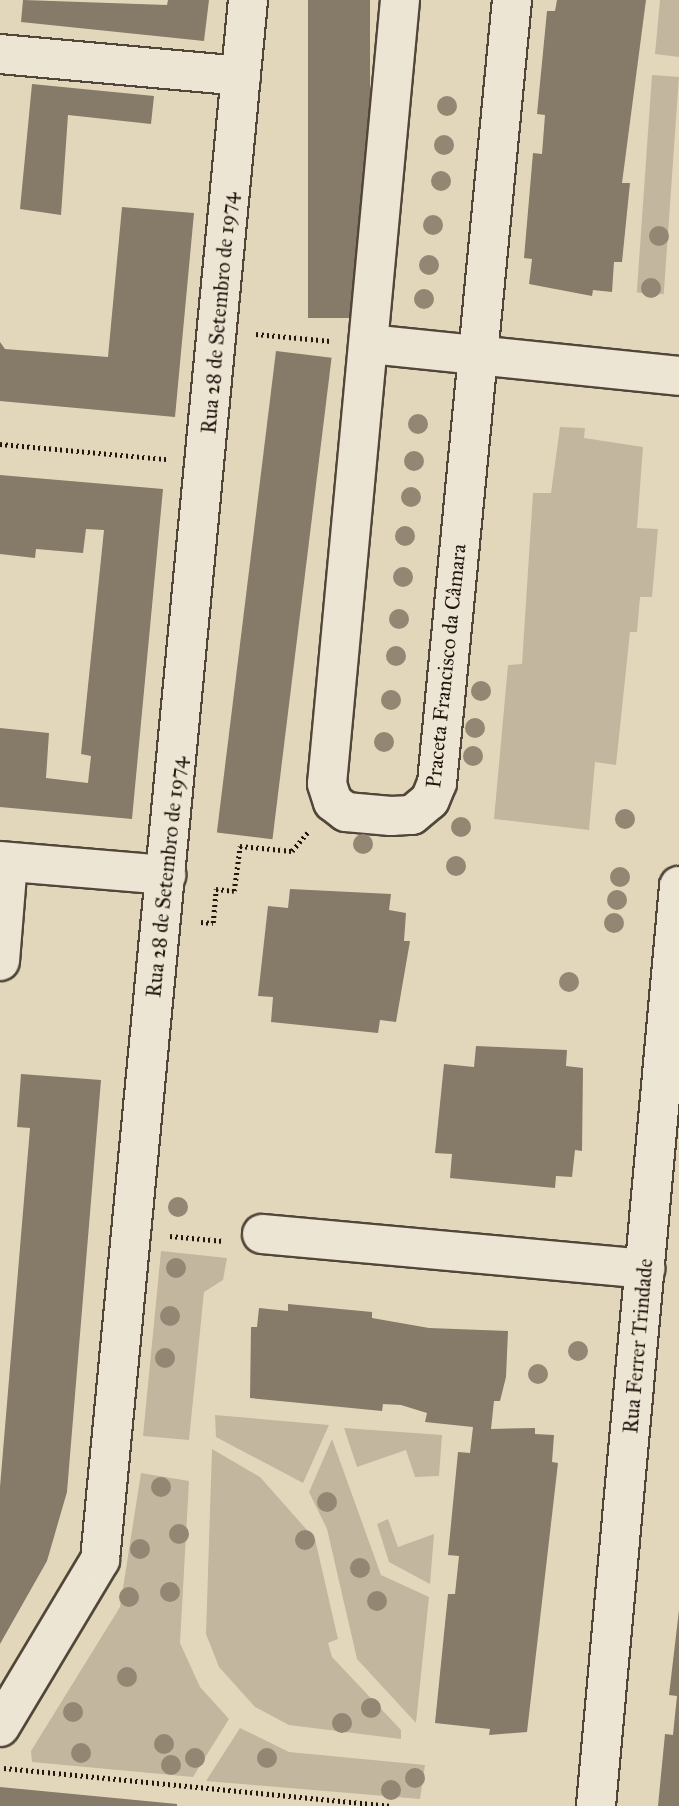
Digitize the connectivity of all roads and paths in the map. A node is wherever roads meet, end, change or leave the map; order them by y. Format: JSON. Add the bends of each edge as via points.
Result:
{"nodes":[{"id":1,"x":248,"y":0,"type":"edge"},
{"id":2,"x":400,"y":0,"type":"edge"},
{"id":3,"x":512,"y":0,"type":"edge"},
{"id":4,"x":0,"y":54,"type":"edge"},
{"id":5,"x":241,"y":76,"type":"junction"},
{"id":6,"x":217,"y":330,"type":"junction"},
{"id":7,"x":370,"y":344,"type":"junction"},
{"id":8,"x":477,"y":353,"type":"junction"},
{"id":9,"x":679,"y":376,"type":"edge"},
{"id":10,"x":0,"y":444,"type":"edge"},
{"id":11,"x":205,"y":462,"type":"junction"},
{"id":12,"x":292,"y":851,"type":"dead end"},
{"id":13,"x":4,"y":862,"type":"edge"},
{"id":14,"x":166,"y":875,"type":"junction"},
{"id":15,"x":678,"y":906,"type":"edge"},
{"id":16,"x":161,"y":918,"type":"junction"},
{"id":17,"x":0,"y":961,"type":"edge"},
{"id":18,"x":132,"y":1232,"type":"junction"},
{"id":19,"x":262,"y":1234,"type":"joint"},
{"id":20,"x":645,"y":1269,"type":"junction"},
{"id":21,"x":0,"y":1727,"type":"edge"},
{"id":22,"x":0,"y":1768,"type":"edge"},
{"id":23,"x":389,"y":1806,"type":"edge"},
{"id":24,"x":596,"y":1806,"type":"edge"}],
"edges":[{"from":1,"to":5,"type":"street","name":"Rua 28 de Setembro de 1974"},
{"from":2,"to":7,"type":"street","name":"Praceta Francisco da Câmara"},
{"from":3,"to":8,"type":"street","name":"Praceta Francisco da Câmara"},
{"from":4,"to":5,"type":"street"},
{"from":5,"to":6,"type":"street","name":"Rua 28 de Setembro de 1974"},
{"from":6,"to":7,"type":"path"},
{"from":6,"to":11,"type":"street","name":"Rua 28 de Setembro de 1974"},
{"from":7,"to":8,"type":"street"},
{"from":7,"to":8,"type":"street","name":"Praceta Francisco da Câmara","via":[[327,784],[333,802],[357,815],[412,815],[430,800],[437,783]]},
{"from":8,"to":9,"type":"street"},
{"from":10,"to":11,"type":"path"},
{"from":11,"to":14,"type":"street","name":"Rua 28 de Setembro de 1974"},
{"from":12,"to":16,"type":"path","via":[[240,846],[234,891],[216,889],[213,923]]},
{"from":13,"to":14,"type":"street"},
{"from":13,"to":17,"type":"street"},
{"from":14,"to":16,"type":"street","name":"Rua 28 de Setembro de 1974"},
{"from":15,"to":20,"type":"street","name":"Rua Ferrer Trindade"},
{"from":16,"to":18,"type":"street","name":"Rua 28 de Setembro de 1974"},
{"from":18,"to":19,"type":"path","via":[[242,1243]]},
{"from":18,"to":21,"type":"street","name":"Rua 28 de Setembro de 1974","via":[[100,1560]]},
{"from":19,"to":20,"type":"street"},
{"from":20,"to":24,"type":"street","name":"Rua Ferrer Trindade"},
{"from":22,"to":23,"type":"path"}]}
